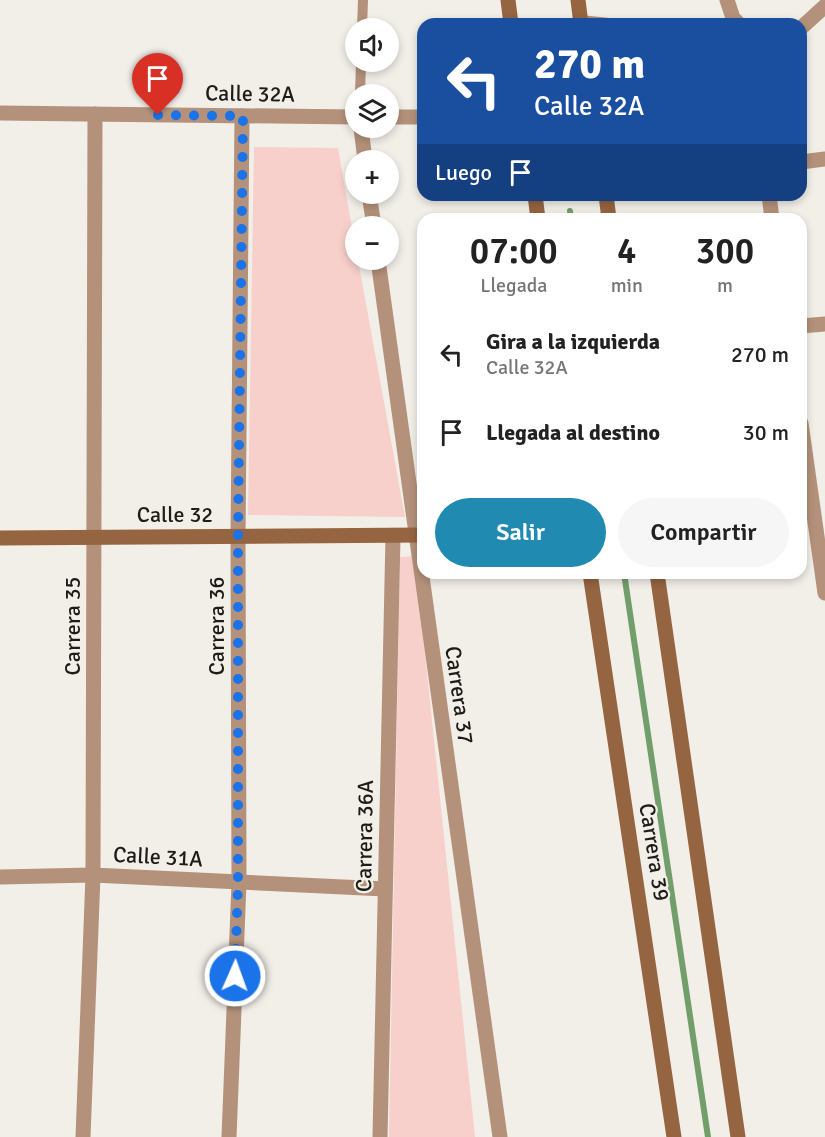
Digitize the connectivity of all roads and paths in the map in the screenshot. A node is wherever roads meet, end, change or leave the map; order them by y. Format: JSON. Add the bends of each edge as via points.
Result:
{"nodes":[{"id":1,"x":363,"y":0,"type":"edge"},
{"id":2,"x":508,"y":0,"type":"edge"},
{"id":3,"x":578,"y":0,"type":"edge"},
{"id":4,"x":727,"y":1,"type":"edge"},
{"id":5,"x":825,"y":6,"type":"edge"},
{"id":6,"x":362,"y":18,"type":"edge"},
{"id":7,"x":510,"y":18,"type":"edge"},
{"id":8,"x":580,"y":18,"type":"edge"},
{"id":9,"x":733,"y":18,"type":"edge"},
{"id":10,"x":807,"y":22,"type":"edge"},
{"id":11,"x":0,"y":113,"type":"edge"},
{"id":12,"x":95,"y":114,"type":"junction"},
{"id":13,"x":243,"y":116,"type":"junction"},
{"id":14,"x":345,"y":117,"type":"edge"},
{"id":15,"x":399,"y":117,"type":"edge"},
{"id":16,"x":417,"y":117,"type":"edge"},
{"id":17,"x":825,"y":159,"type":"edge"},
{"id":18,"x":807,"y":161,"type":"edge"},
{"id":19,"x":379,"y":270,"type":"edge"},
{"id":20,"x":825,"y":324,"type":"edge"},
{"id":21,"x":807,"y":326,"type":"edge"},
{"id":22,"x":807,"y":466,"type":"edge"},
{"id":23,"x":417,"y":523,"type":"edge"},
{"id":24,"x":238,"y":536,"type":"junction"},
{"id":25,"x":393,"y":536,"type":"junction"},
{"id":26,"x":417,"y":536,"type":"edge"},
{"id":27,"x":95,"y":537,"type":"junction"},
{"id":28,"x":0,"y":538,"type":"edge"},
{"id":29,"x":425,"y":579,"type":"edge"},
{"id":30,"x":591,"y":579,"type":"edge"},
{"id":31,"x":658,"y":579,"type":"edge"},
{"id":32,"x":825,"y":593,"type":"edge"},
{"id":33,"x":93,"y":875,"type":"junction"},
{"id":34,"x":0,"y":877,"type":"edge"},
{"id":35,"x":238,"y":883,"type":"junction"},
{"id":36,"x":385,"y":889,"type":"junction"},
{"id":37,"x":83,"y":1137,"type":"edge"},
{"id":38,"x":230,"y":1137,"type":"edge"},
{"id":39,"x":380,"y":1137,"type":"edge"},
{"id":40,"x":500,"y":1137,"type":"edge"},
{"id":41,"x":674,"y":1137,"type":"edge"},
{"id":42,"x":738,"y":1137,"type":"edge"}],
"edges":[{"from":1,"to":6,"type":"lane"},
{"from":2,"to":7,"type":"main road"},
{"from":3,"to":8,"type":"main road"},
{"from":4,"to":9,"type":"street"},
{"from":5,"to":10,"type":"street"},
{"from":11,"to":12,"type":"street","name":"Calle 32A"},
{"from":12,"to":13,"type":"street","name":"Calle 32A"},
{"from":12,"to":27,"type":"street","name":"Carrera 35"},
{"from":13,"to":14,"type":"street","name":"Calle 32A"},
{"from":13,"to":24,"type":"street","name":"Carrera 36"},
{"from":15,"to":16,"type":"street"},
{"from":17,"to":18,"type":"street"},
{"from":19,"to":23,"type":"street","name":"Carrera 37"},
{"from":20,"to":21,"type":"street"},
{"from":22,"to":32,"type":"street"},
{"from":24,"to":25,"type":"main road","name":"Calle 32"},
{"from":24,"to":27,"type":"main road","name":"Calle 32"},
{"from":24,"to":35,"type":"street","name":"Carrera 36"},
{"from":25,"to":26,"type":"main road","name":"Calle 32"},
{"from":25,"to":36,"type":"street","name":"Carrera 36A"},
{"from":27,"to":28,"type":"main road","name":"Calle 32"},
{"from":27,"to":33,"type":"street","name":"Carrera 35"},
{"from":29,"to":40,"type":"street","name":"Carrera 37"},
{"from":30,"to":41,"type":"main road","name":"Carrera 39"},
{"from":31,"to":42,"type":"main road","name":"Carrera 39"},
{"from":33,"to":34,"type":"street","name":"Calle 31A"},
{"from":33,"to":35,"type":"street","name":"Calle 31A"},
{"from":33,"to":37,"type":"street","name":"Carrera 35"},
{"from":35,"to":36,"type":"street","name":"Calle 31A"},
{"from":35,"to":38,"type":"street","name":"Carrera 36"},
{"from":36,"to":39,"type":"street","name":"Carrera 36A"}]}
